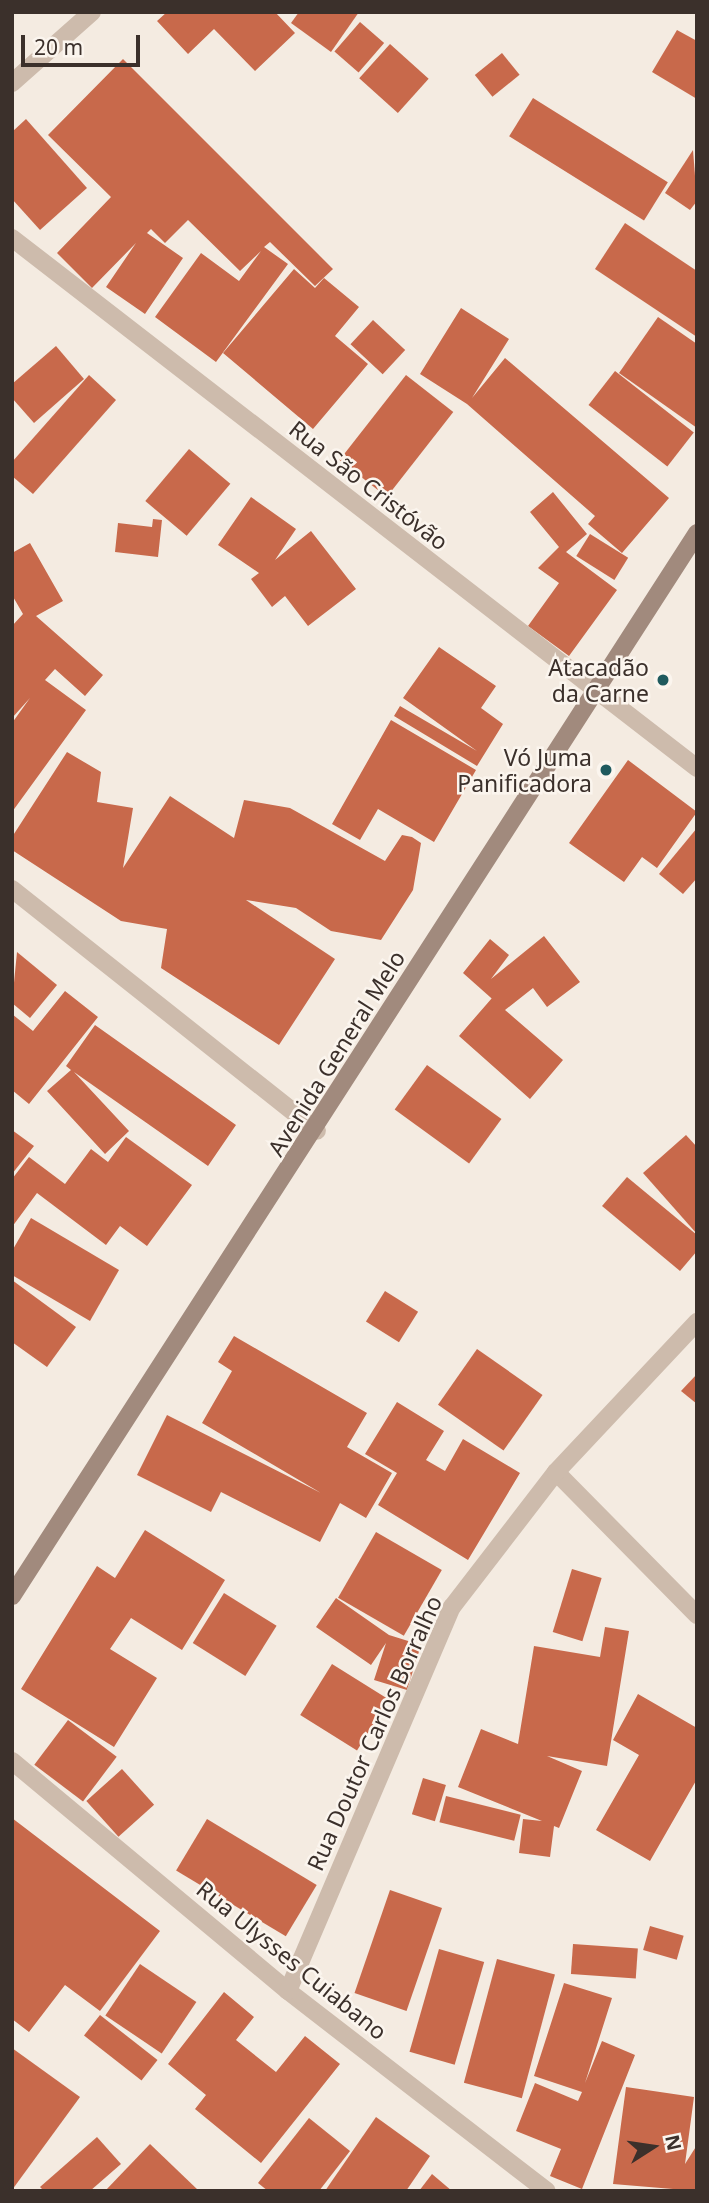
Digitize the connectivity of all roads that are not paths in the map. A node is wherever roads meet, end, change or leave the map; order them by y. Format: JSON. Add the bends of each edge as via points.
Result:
{"nodes":[{"id":1,"x":92,"y":12,"type":"edge"},
{"id":2,"x":12,"y":83,"type":"edge"},
{"id":3,"x":12,"y":238,"type":"edge"},
{"id":4,"x":697,"y":533,"type":"edge"},
{"id":5,"x":593,"y":690,"type":"junction"},
{"id":6,"x":697,"y":768,"type":"edge"},
{"id":7,"x":12,"y":888,"type":"edge"},
{"id":8,"x":317,"y":1131,"type":"junction"},
{"id":9,"x":697,"y":1322,"type":"edge"},
{"id":10,"x":556,"y":1472,"type":"junction"},
{"id":11,"x":12,"y":1596,"type":"edge"},
{"id":12,"x":697,"y":1615,"type":"edge"},
{"id":13,"x":12,"y":1761,"type":"edge"},
{"id":14,"x":288,"y":1991,"type":"junction"},
{"id":15,"x":547,"y":2191,"type":"edge"}],
"edges":[{"from":1,"to":2,"type":"street"},
{"from":3,"to":5,"type":"street","name":"Rua São Cristóvão"},
{"from":4,"to":5,"type":"main road","name":"Avenida General Melo"},
{"from":5,"to":6,"type":"street","name":"Rua São Cristóvão"},
{"from":5,"to":8,"type":"main road","name":"Avenida General Melo"},
{"from":7,"to":8,"type":"street"},
{"from":8,"to":11,"type":"main road","name":"Avenida General Melo","via":[[39,1545]]},
{"from":9,"to":10,"type":"street","name":"Rua Doutor Carlos Borralho"},
{"from":10,"to":12,"type":"street"},
{"from":10,"to":14,"type":"street","name":"Rua Doutor Carlos Borralho","via":[[452,1607]]},
{"from":13,"to":14,"type":"street","name":"Rua Ulysses Cuiabano"},
{"from":14,"to":15,"type":"street","name":"Rua Ulysses Cuiabano"}]}
